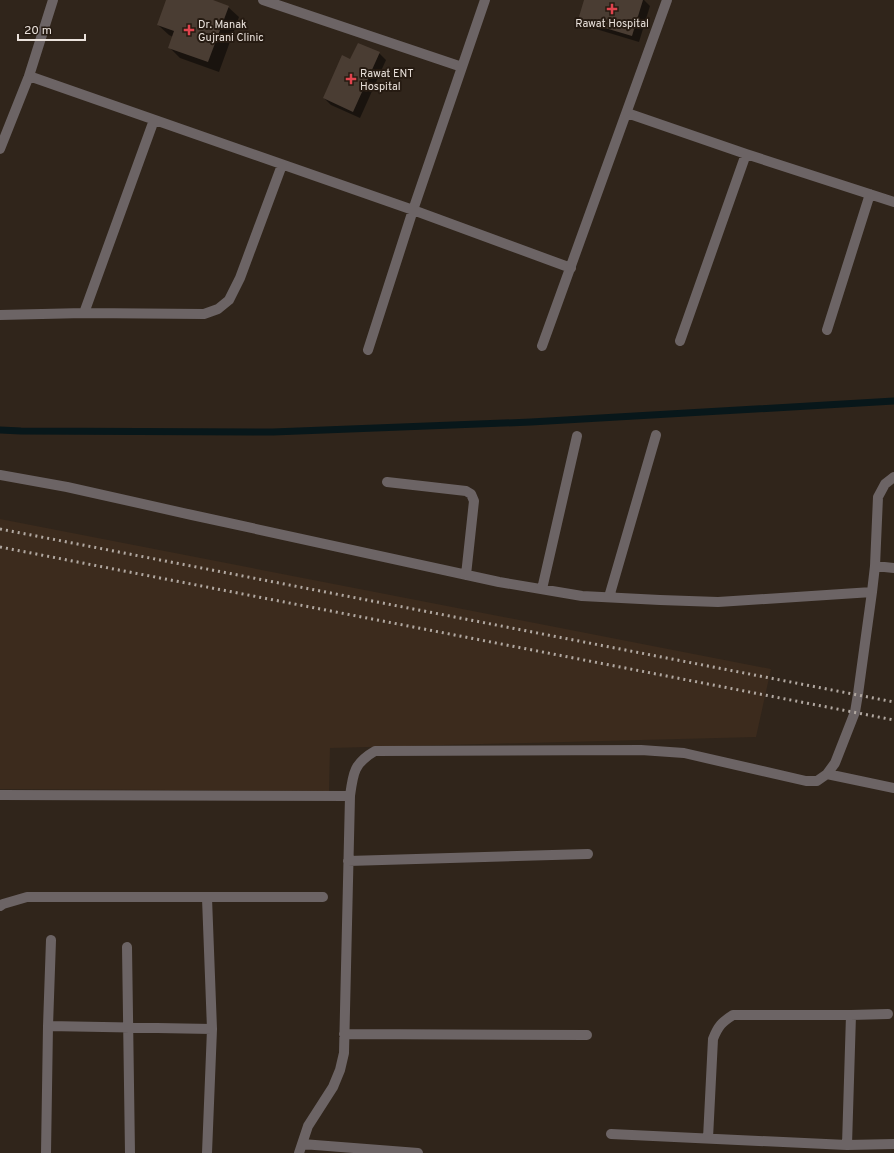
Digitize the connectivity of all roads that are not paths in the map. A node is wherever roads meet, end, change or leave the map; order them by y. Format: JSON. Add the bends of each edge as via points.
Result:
{"nodes":[{"id":1,"x":53,"y":0,"type":"edge"},
{"id":2,"x":263,"y":0,"type":"edge"},
{"id":3,"x":485,"y":0,"type":"edge"},
{"id":4,"x":667,"y":0,"type":"edge"},
{"id":5,"x":462,"y":67,"type":"junction"},
{"id":6,"x":29,"y":76,"type":"junction"},
{"id":7,"x":627,"y":113,"type":"junction"},
{"id":8,"x":154,"y":120,"type":"junction"},
{"id":9,"x":0,"y":149,"type":"edge"},
{"id":10,"x":746,"y":154,"type":"junction"},
{"id":11,"x":282,"y":165,"type":"junction"},
{"id":12,"x":870,"y":194,"type":"junction"},
{"id":13,"x":894,"y":202,"type":"edge"},
{"id":14,"x":413,"y":210,"type":"junction"},
{"id":15,"x":571,"y":268,"type":"junction"},
{"id":16,"x":84,"y":313,"type":"junction"},
{"id":17,"x":0,"y":315,"type":"edge"},
{"id":18,"x":827,"y":330,"type":"dead end"},
{"id":19,"x":680,"y":341,"type":"dead end"},
{"id":20,"x":542,"y":346,"type":"dead end"},
{"id":21,"x":368,"y":350,"type":"dead end"},
{"id":22,"x":656,"y":435,"type":"dead end"},
{"id":23,"x":577,"y":436,"type":"dead end"},
{"id":24,"x":0,"y":475,"type":"edge"},
{"id":25,"x":894,"y":477,"type":"edge"},
{"id":26,"x":387,"y":482,"type":"dead end"},
{"id":27,"x":875,"y":566,"type":"junction"},
{"id":28,"x":894,"y":568,"type":"edge"},
{"id":29,"x":466,"y":575,"type":"junction"},
{"id":30,"x":542,"y":589,"type":"junction"},
{"id":31,"x":872,"y":592,"type":"junction"},
{"id":32,"x":609,"y":597,"type":"junction"},
{"id":33,"x":827,"y":774,"type":"junction"},
{"id":34,"x":894,"y":788,"type":"edge"},
{"id":35,"x":0,"y":796,"type":"edge"},
{"id":36,"x":350,"y":796,"type":"junction"},
{"id":37,"x":588,"y":854,"type":"dead end"},
{"id":38,"x":348,"y":861,"type":"junction"},
{"id":39,"x":323,"y":897,"type":"dead end"},
{"id":40,"x":207,"y":898,"type":"junction"},
{"id":41,"x":0,"y":906,"type":"edge"},
{"id":42,"x":51,"y":940,"type":"dead end"},
{"id":43,"x":127,"y":947,"type":"dead end"},
{"id":44,"x":888,"y":1014,"type":"dead end"},
{"id":45,"x":851,"y":1015,"type":"junction"},
{"id":46,"x":48,"y":1026,"type":"junction"},
{"id":47,"x":128,"y":1027,"type":"junction"},
{"id":48,"x":212,"y":1029,"type":"junction"},
{"id":49,"x":344,"y":1034,"type":"junction"},
{"id":50,"x":587,"y":1035,"type":"dead end"},
{"id":51,"x":611,"y":1134,"type":"dead end"},
{"id":52,"x":708,"y":1138,"type":"junction"},
{"id":53,"x":894,"y":1144,"type":"edge"},
{"id":54,"x":847,"y":1145,"type":"junction"},
{"id":55,"x":301,"y":1148,"type":"edge"},
{"id":56,"x":353,"y":1150,"type":"edge"},
{"id":57,"x":46,"y":1153,"type":"edge"},
{"id":58,"x":130,"y":1153,"type":"edge"},
{"id":59,"x":207,"y":1153,"type":"edge"},
{"id":60,"x":418,"y":1153,"type":"edge"}],
"edges":[{"from":1,"to":6,"type":"street"},
{"from":2,"to":5,"type":"street"},
{"from":3,"to":5,"type":"street"},
{"from":4,"to":7,"type":"street"},
{"from":5,"to":14,"type":"street"},
{"from":6,"to":8,"type":"street"},
{"from":6,"to":9,"type":"street"},
{"from":7,"to":10,"type":"street"},
{"from":7,"to":15,"type":"street"},
{"from":8,"to":11,"type":"street"},
{"from":8,"to":16,"type":"street"},
{"from":10,"to":12,"type":"street"},
{"from":10,"to":19,"type":"street"},
{"from":11,"to":14,"type":"street"},
{"from":11,"to":16,"type":"street","via":[[240,278],[229,300],[218,309],[204,314]]},
{"from":12,"to":13,"type":"street"},
{"from":12,"to":18,"type":"street"},
{"from":14,"to":15,"type":"street"},
{"from":14,"to":21,"type":"street"},
{"from":15,"to":20,"type":"street"},
{"from":16,"to":17,"type":"street"},
{"from":22,"to":32,"type":"street"},
{"from":23,"to":30,"type":"street"},
{"from":24,"to":29,"type":"street","via":[[67,487]]},
{"from":25,"to":27,"type":"street","via":[[885,484],[878,497]]},
{"from":26,"to":29,"type":"street","via":[[466,491],[471,494],[474,501]]},
{"from":27,"to":28,"type":"street"},
{"from":27,"to":31,"type":"street"},
{"from":29,"to":30,"type":"street"},
{"from":30,"to":32,"type":"street","via":[[582,596]]},
{"from":31,"to":32,"type":"street","via":[[718,602]]},
{"from":31,"to":33,"type":"street","via":[[854,712],[835,763]]},
{"from":33,"to":34,"type":"street"},
{"from":33,"to":36,"type":"street","via":[[817,781],[806,781],[684,754],[641,750],[375,750],[366,755],[358,765],[353,776]]},
{"from":35,"to":36,"type":"street"},
{"from":36,"to":38,"type":"street"},
{"from":37,"to":38,"type":"street"},
{"from":38,"to":49,"type":"street"},
{"from":39,"to":40,"type":"street"},
{"from":40,"to":41,"type":"street","via":[[28,897]]},
{"from":40,"to":48,"type":"street"},
{"from":42,"to":46,"type":"street"},
{"from":43,"to":47,"type":"street"},
{"from":44,"to":45,"type":"street"},
{"from":45,"to":52,"type":"street","via":[[733,1015],[725,1020],[718,1027],[713,1039]]},
{"from":45,"to":54,"type":"street"},
{"from":46,"to":47,"type":"street"},
{"from":46,"to":57,"type":"street"},
{"from":47,"to":48,"type":"street"},
{"from":47,"to":58,"type":"street"},
{"from":48,"to":59,"type":"street"},
{"from":49,"to":50,"type":"street"},
{"from":49,"to":55,"type":"street","via":[[344,1053],[340,1070],[333,1087],[308,1126]]},
{"from":51,"to":52,"type":"street"},
{"from":52,"to":54,"type":"street"},
{"from":53,"to":54,"type":"street"},
{"from":55,"to":56,"type":"street"},
{"from":56,"to":60,"type":"street"}]}
